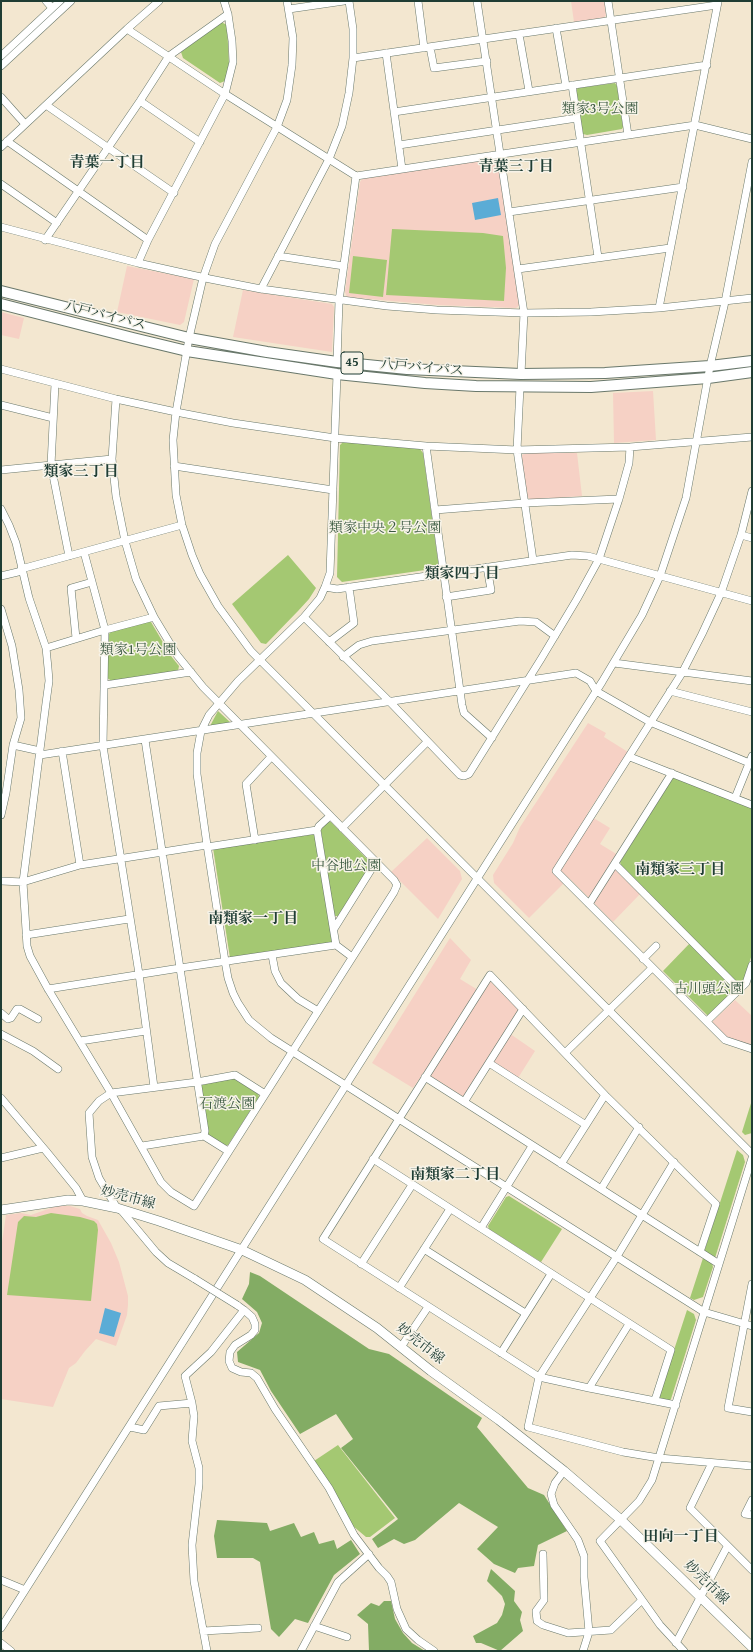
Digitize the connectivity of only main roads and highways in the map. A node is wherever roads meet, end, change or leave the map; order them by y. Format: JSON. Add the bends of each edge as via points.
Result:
{"nodes":[{"id":1,"x":1,"y":291,"type":"edge"},
{"id":2,"x":1,"y":304,"type":"edge"},
{"id":3,"x":752,"y":361,"type":"edge"},
{"id":4,"x":752,"y":372,"type":"edge"},
{"id":5,"x":1,"y":1210,"type":"edge"},
{"id":6,"x":752,"y":1647,"type":"edge"}],
"edges":[{"from":1,"to":3,"type":"highway","name":"八戸バイパス","number":"45","via":[[189,338],[337,362],[521,374],[613,372]]},
{"from":2,"to":4,"type":"highway","name":"八戸バイパス","number":"45","via":[[187,350],[337,374],[425,383],[592,387]]},
{"from":5,"to":6,"type":"main road","name":"妙売市線","via":[[68,1200],[119,1209],[159,1220],[242,1250],[305,1280],[377,1328],[564,1471],[620,1519]]}]}
